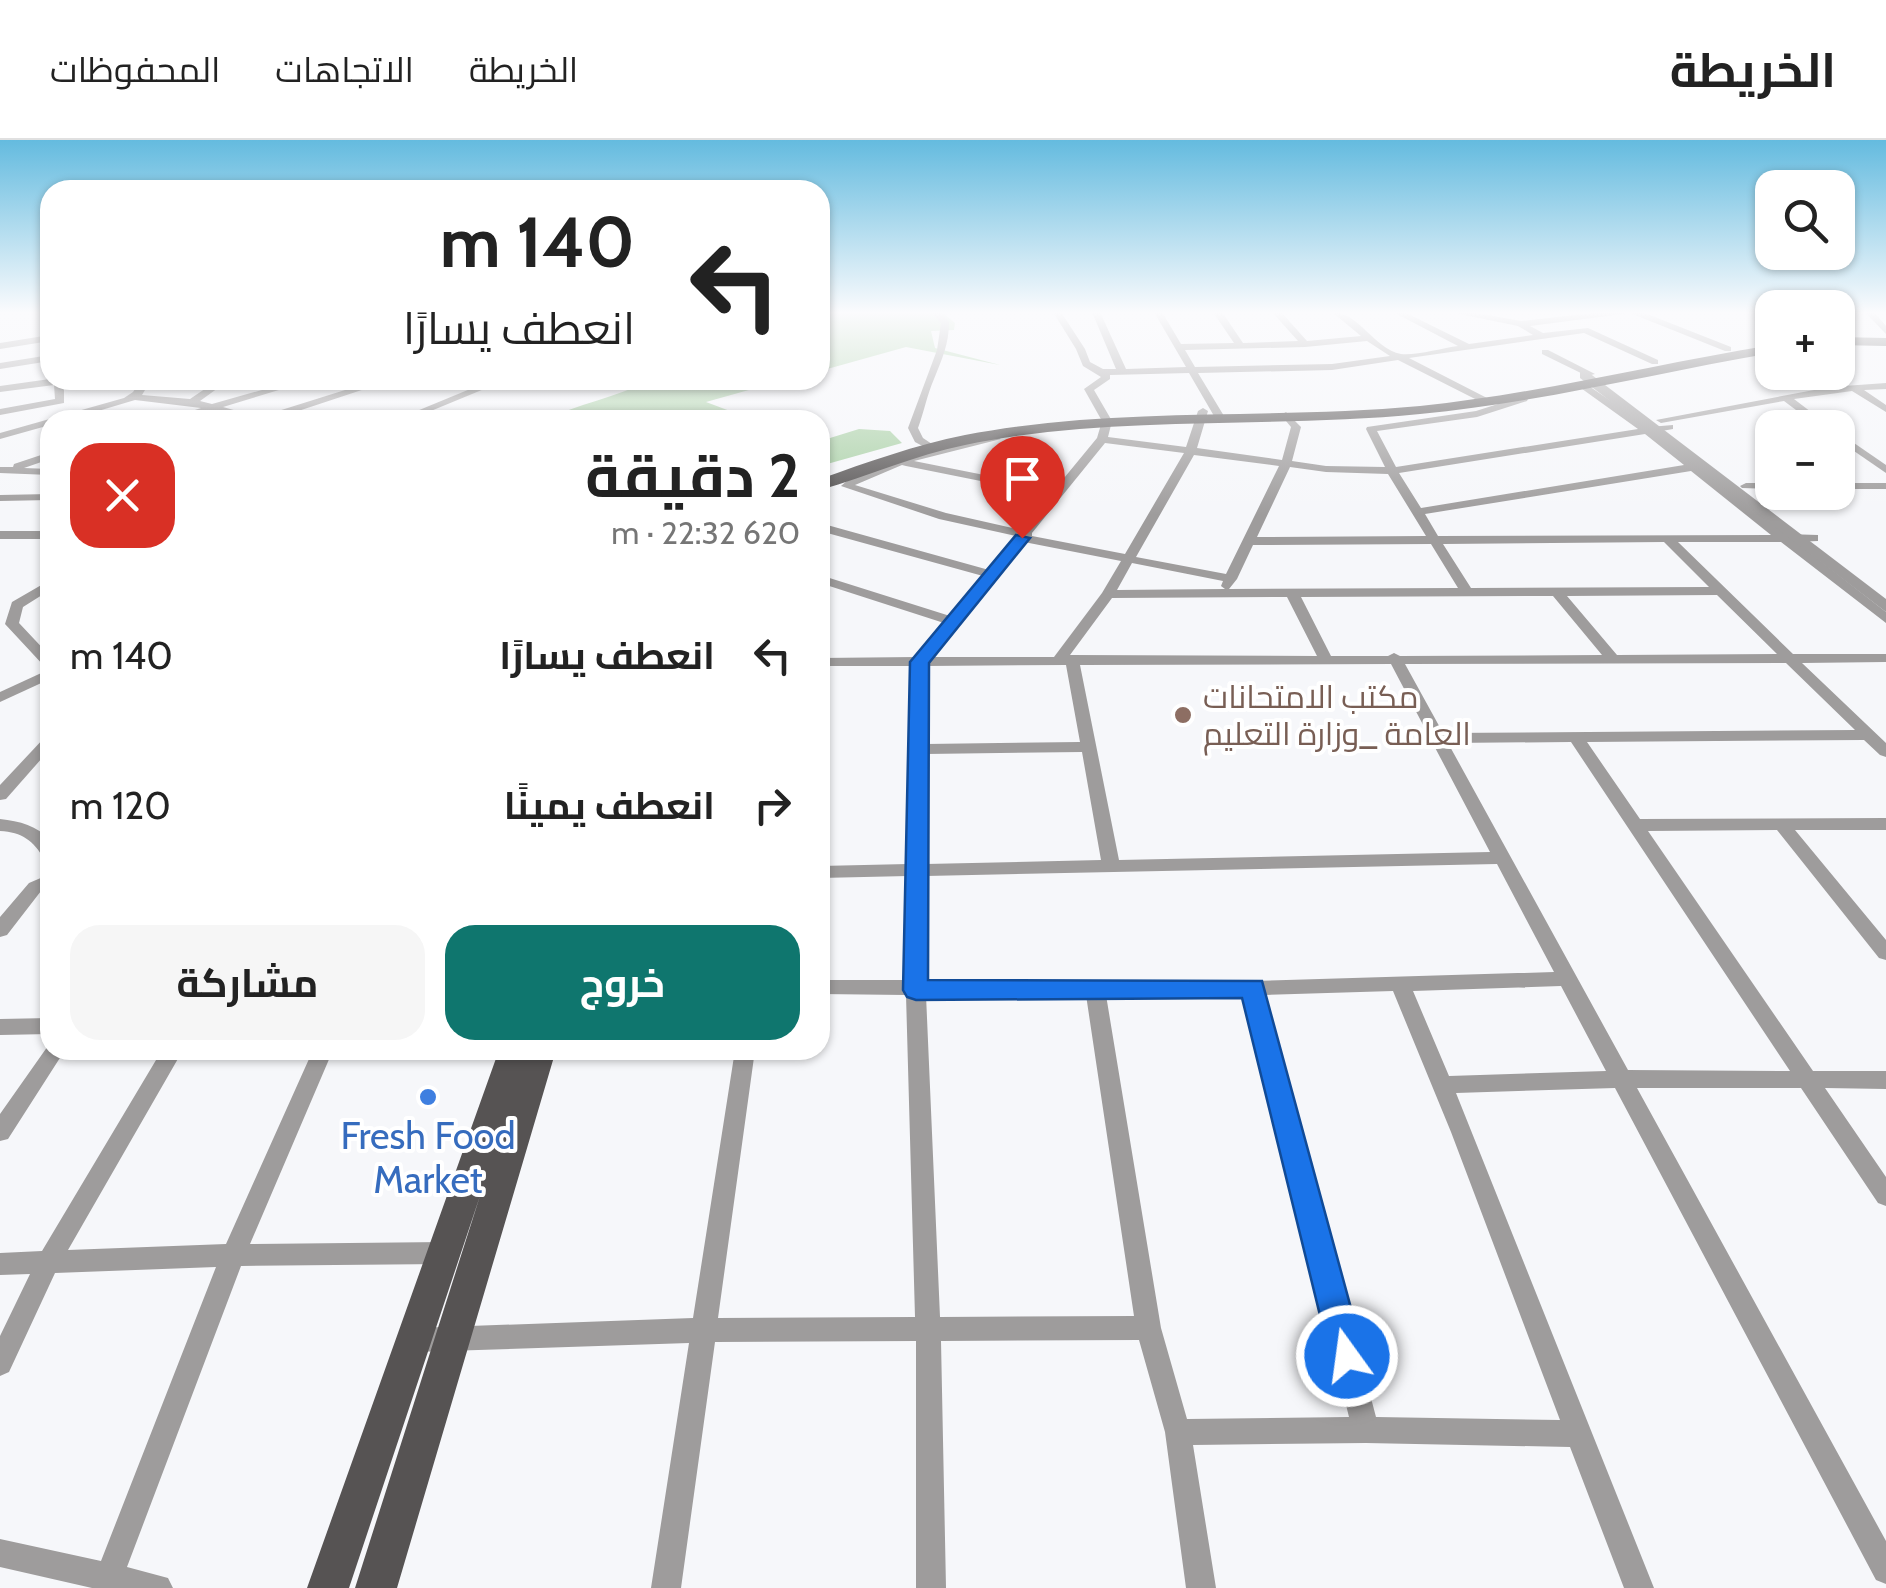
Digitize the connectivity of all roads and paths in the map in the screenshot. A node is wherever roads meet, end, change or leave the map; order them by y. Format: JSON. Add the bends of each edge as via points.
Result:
{"nodes":[{"id":1,"x":929,"y":380,"type":"edge"},
{"id":2,"x":1102,"y":380,"type":"edge"},
{"id":3,"x":1196,"y":380,"type":"edge"},
{"id":4,"x":1445,"y":380,"type":"edge"},
{"id":5,"x":1579,"y":380,"type":"edge"},
{"id":6,"x":1582,"y":380,"type":"edge"},
{"id":7,"x":1590,"y":380,"type":"edge"},
{"id":8,"x":40,"y":383,"type":"edge"},
{"id":9,"x":1886,"y":386,"type":"edge"},
{"id":10,"x":1855,"y":388,"type":"edge"},
{"id":11,"x":0,"y":389,"type":"edge"},
{"id":12,"x":1855,"y":389,"type":"edge"},
{"id":13,"x":59,"y":390,"type":"edge"},
{"id":14,"x":139,"y":390,"type":"edge"},
{"id":15,"x":209,"y":390,"type":"edge"},
{"id":16,"x":273,"y":390,"type":"edge"},
{"id":17,"x":355,"y":390,"type":"edge"},
{"id":18,"x":476,"y":390,"type":"edge"},
{"id":19,"x":1842,"y":390,"type":"edge"},
{"id":20,"x":135,"y":396,"type":"junction"},
{"id":21,"x":1479,"y":398,"type":"junction"},
{"id":22,"x":1787,"y":399,"type":"junction"},
{"id":23,"x":192,"y":402,"type":"junction"},
{"id":24,"x":214,"y":407,"type":"junction"},
{"id":25,"x":1886,"y":409,"type":"edge"},
{"id":26,"x":90,"y":410,"type":"edge"},
{"id":27,"x":204,"y":410,"type":"edge"},
{"id":28,"x":224,"y":410,"type":"edge"},
{"id":29,"x":291,"y":410,"type":"edge"},
{"id":30,"x":425,"y":410,"type":"edge"},
{"id":31,"x":1802,"y":410,"type":"edge"},
{"id":32,"x":0,"y":412,"type":"edge"},
{"id":33,"x":1210,"y":414,"type":"junction"},
{"id":34,"x":1286,"y":415,"type":"junction"},
{"id":35,"x":40,"y":425,"type":"edge"},
{"id":36,"x":1105,"y":425,"type":"junction"},
{"id":37,"x":1658,"y":426,"type":"junction"},
{"id":38,"x":0,"y":436,"type":"edge"},
{"id":39,"x":928,"y":446,"type":"junction"},
{"id":40,"x":1855,"y":447,"type":"edge"},
{"id":41,"x":1190,"y":452,"type":"junction"},
{"id":42,"x":40,"y":458,"type":"edge"},
{"id":43,"x":895,"y":458,"type":"junction"},
{"id":44,"x":1286,"y":464,"type":"junction"},
{"id":45,"x":1692,"y":467,"type":"junction"},
{"id":46,"x":2,"y":470,"type":"edge"},
{"id":47,"x":1886,"y":470,"type":"edge"},
{"id":48,"x":1392,"y":471,"type":"junction"},
{"id":49,"x":40,"y":472,"type":"edge"},
{"id":50,"x":830,"y":477,"type":"edge"},
{"id":51,"x":1746,"y":486,"type":"junction"},
{"id":52,"x":1755,"y":486,"type":"edge"},
{"id":53,"x":1855,"y":486,"type":"edge"},
{"id":54,"x":1886,"y":486,"type":"edge"},
{"id":55,"x":1058,"y":494,"type":"junction"},
{"id":56,"x":40,"y":497,"type":"edge"},
{"id":57,"x":0,"y":498,"type":"edge"},
{"id":58,"x":1416,"y":512,"type":"junction"},
{"id":59,"x":830,"y":530,"type":"edge"},
{"id":60,"x":0,"y":535,"type":"edge"},
{"id":61,"x":40,"y":535,"type":"edge"},
{"id":62,"x":1024,"y":536,"type":"junction"},
{"id":63,"x":1432,"y":538,"type":"junction"},
{"id":64,"x":1798,"y":538,"type":"junction"},
{"id":65,"x":1666,"y":539,"type":"junction"},
{"id":66,"x":1252,"y":541,"type":"junction"},
{"id":67,"x":1126,"y":559,"type":"junction"},
{"id":68,"x":994,"y":576,"type":"junction"},
{"id":69,"x":1231,"y":579,"type":"junction"},
{"id":70,"x":830,"y":582,"type":"edge"},
{"id":71,"x":40,"y":591,"type":"edge"},
{"id":72,"x":1466,"y":591,"type":"junction"},
{"id":73,"x":1721,"y":591,"type":"junction"},
{"id":74,"x":1558,"y":593,"type":"junction"},
{"id":75,"x":1108,"y":594,"type":"junction"},
{"id":76,"x":1293,"y":594,"type":"junction"},
{"id":77,"x":1886,"y":594,"type":"edge"},
{"id":78,"x":1223,"y":596,"type":"junction"},
{"id":79,"x":1886,"y":607,"type":"edge"},
{"id":80,"x":1886,"y":619,"type":"edge"},
{"id":81,"x":952,"y":621,"type":"junction"},
{"id":82,"x":6,"y":625,"type":"edge"},
{"id":83,"x":40,"y":655,"type":"edge"},
{"id":84,"x":1611,"y":657,"type":"junction"},
{"id":85,"x":1325,"y":658,"type":"junction"},
{"id":86,"x":1394,"y":658,"type":"junction"},
{"id":87,"x":1788,"y":658,"type":"junction"},
{"id":88,"x":1886,"y":658,"type":"edge"},
{"id":89,"x":1066,"y":659,"type":"junction"},
{"id":90,"x":830,"y":662,"type":"edge"},
{"id":91,"x":920,"y":662,"type":"junction"},
{"id":92,"x":40,"y":678,"type":"edge"},
{"id":93,"x":0,"y":698,"type":"edge"},
{"id":94,"x":1869,"y":736,"type":"junction"},
{"id":95,"x":1438,"y":738,"type":"junction"},
{"id":96,"x":1578,"y":739,"type":"junction"},
{"id":97,"x":1088,"y":747,"type":"junction"},
{"id":98,"x":917,"y":749,"type":"junction"},
{"id":99,"x":40,"y":751,"type":"edge"},
{"id":100,"x":1886,"y":752,"type":"edge"},
{"id":101,"x":0,"y":795,"type":"edge"},
{"id":102,"x":1781,"y":824,"type":"junction"},
{"id":103,"x":1886,"y":824,"type":"edge"},
{"id":104,"x":0,"y":825,"type":"edge"},
{"id":105,"x":1638,"y":825,"type":"junction"},
{"id":106,"x":40,"y":841,"type":"edge"},
{"id":107,"x":1502,"y":858,"type":"junction"},
{"id":108,"x":1111,"y":866,"type":"junction"},
{"id":109,"x":917,"y":869,"type":"junction"},
{"id":110,"x":830,"y":872,"type":"edge"},
{"id":111,"x":40,"y":885,"type":"edge"},
{"id":112,"x":0,"y":930,"type":"edge"},
{"id":113,"x":1886,"y":953,"type":"edge"},
{"id":114,"x":1568,"y":979,"type":"junction"},
{"id":115,"x":1400,"y":982,"type":"junction"},
{"id":116,"x":830,"y":987,"type":"edge"},
{"id":117,"x":1253,"y":988,"type":"junction"},
{"id":118,"x":916,"y":990,"type":"junction"},
{"id":119,"x":1095,"y":990,"type":"junction"},
{"id":120,"x":40,"y":1026,"type":"edge"},
{"id":121,"x":0,"y":1027,"type":"edge"},
{"id":122,"x":48,"y":1060,"type":"edge"},
{"id":123,"x":166,"y":1060,"type":"edge"},
{"id":124,"x":319,"y":1060,"type":"edge"},
{"id":125,"x":511,"y":1060,"type":"edge"},
{"id":126,"x":538,"y":1060,"type":"edge"},
{"id":127,"x":744,"y":1060,"type":"edge"},
{"id":128,"x":1622,"y":1079,"type":"junction"},
{"id":129,"x":1806,"y":1080,"type":"junction"},
{"id":130,"x":1886,"y":1080,"type":"edge"},
{"id":131,"x":1444,"y":1085,"type":"junction"},
{"id":132,"x":0,"y":1132,"type":"edge"},
{"id":133,"x":1886,"y":1196,"type":"edge"},
{"id":134,"x":444,"y":1252,"type":"junction"},
{"id":135,"x":232,"y":1255,"type":"junction"},
{"id":136,"x":0,"y":1264,"type":"edge"},
{"id":137,"x":48,"y":1264,"type":"junction"},
{"id":138,"x":928,"y":1327,"type":"junction"},
{"id":139,"x":1148,"y":1328,"type":"junction"},
{"id":140,"x":704,"y":1330,"type":"junction"},
{"id":141,"x":453,"y":1338,"type":"junction"},
{"id":142,"x":415,"y":1340,"type":"junction"},
{"id":143,"x":0,"y":1363,"type":"edge"},
{"id":144,"x":1366,"y":1430,"type":"junction"},
{"id":145,"x":1178,"y":1432,"type":"junction"},
{"id":146,"x":1576,"y":1434,"type":"junction"},
{"id":147,"x":0,"y":1553,"type":"edge"},
{"id":148,"x":1886,"y":1570,"type":"edge"},
{"id":149,"x":109,"y":1577,"type":"junction"},
{"id":150,"x":158,"y":1588,"type":"edge"},
{"id":151,"x":328,"y":1588,"type":"edge"},
{"id":152,"x":376,"y":1588,"type":"edge"},
{"id":153,"x":666,"y":1588,"type":"edge"},
{"id":154,"x":931,"y":1588,"type":"edge"},
{"id":155,"x":1201,"y":1588,"type":"edge"},
{"id":156,"x":1639,"y":1588,"type":"edge"}],
"edges":[{"from":1,"to":39,"type":"street","via":[[914,428]]},
{"from":2,"to":36,"type":"street","via":[[1089,389]]},
{"from":3,"to":33,"type":"street"},
{"from":4,"to":21,"type":"street"},
{"from":5,"to":21,"type":"main road"},
{"from":6,"to":48,"type":"street","via":[[1473,415],[1374,426]]},
{"from":7,"to":37,"type":"street"},
{"from":8,"to":11,"type":"street"},
{"from":9,"to":10,"type":"street"},
{"from":12,"to":25,"type":"street"},
{"from":13,"to":32,"type":"street","via":[[60,401]]},
{"from":14,"to":20,"type":"street"},
{"from":15,"to":23,"type":"street"},
{"from":16,"to":24,"type":"street"},
{"from":17,"to":29,"type":"street"},
{"from":18,"to":30,"type":"street"},
{"from":19,"to":22,"type":"street"},
{"from":20,"to":23,"type":"street"},
{"from":20,"to":26,"type":"street"},
{"from":21,"to":33,"type":"main road"},
{"from":21,"to":34,"type":"main road","via":[[1404,411]]},
{"from":22,"to":31,"type":"street"},
{"from":22,"to":37,"type":"street"},
{"from":23,"to":24,"type":"street"},
{"from":24,"to":27,"type":"street"},
{"from":24,"to":28,"type":"street"},
{"from":33,"to":34,"type":"main road"},
{"from":33,"to":36,"type":"main road"},
{"from":33,"to":41,"type":"street"},
{"from":34,"to":44,"type":"street","via":[[1296,427]]},
{"from":35,"to":38,"type":"street"},
{"from":36,"to":39,"type":"main road","via":[[1030,428]]},
{"from":36,"to":41,"type":"street"},
{"from":36,"to":43,"type":"street"},
{"from":36,"to":55,"type":"street"},
{"from":37,"to":45,"type":"street"},
{"from":37,"to":48,"type":"street"},
{"from":37,"to":51,"type":"street"},
{"from":37,"to":64,"type":"street"},
{"from":39,"to":43,"type":"main road"},
{"from":40,"to":47,"type":"street"},
{"from":41,"to":44,"type":"street"},
{"from":41,"to":67,"type":"street"},
{"from":42,"to":46,"type":"street"},
{"from":43,"to":50,"type":"main road"},
{"from":43,"to":55,"type":"street"},
{"from":43,"to":62,"type":"street","via":[[848,486]]},
{"from":44,"to":48,"type":"street"},
{"from":44,"to":66,"type":"street"},
{"from":45,"to":58,"type":"street"},
{"from":45,"to":64,"type":"street"},
{"from":46,"to":49,"type":"street"},
{"from":48,"to":58,"type":"street"},
{"from":51,"to":52,"type":"street"},
{"from":51,"to":64,"type":"street"},
{"from":53,"to":54,"type":"street"},
{"from":55,"to":62,"type":"street"},
{"from":56,"to":57,"type":"street"},
{"from":58,"to":63,"type":"street"},
{"from":59,"to":68,"type":"street"},
{"from":60,"to":61,"type":"street"},
{"from":62,"to":67,"type":"street"},
{"from":62,"to":68,"type":"street"},
{"from":63,"to":65,"type":"street"},
{"from":63,"to":66,"type":"street"},
{"from":63,"to":72,"type":"street"},
{"from":64,"to":65,"type":"street"},
{"from":64,"to":77,"type":"street"},
{"from":64,"to":79,"type":"street"},
{"from":64,"to":80,"type":"street"},
{"from":65,"to":73,"type":"street"},
{"from":66,"to":69,"type":"street"},
{"from":67,"to":69,"type":"street"},
{"from":67,"to":75,"type":"street"},
{"from":68,"to":81,"type":"street"},
{"from":69,"to":78,"type":"street"},
{"from":70,"to":81,"type":"street"},
{"from":71,"to":82,"type":"street","via":[[17,606]]},
{"from":72,"to":74,"type":"street"},
{"from":72,"to":76,"type":"street"},
{"from":73,"to":74,"type":"street"},
{"from":73,"to":87,"type":"street"},
{"from":74,"to":84,"type":"street"},
{"from":75,"to":78,"type":"street"},
{"from":75,"to":89,"type":"street"},
{"from":76,"to":78,"type":"street"},
{"from":76,"to":85,"type":"street"},
{"from":81,"to":91,"type":"street"},
{"from":82,"to":83,"type":"street"},
{"from":84,"to":86,"type":"street"},
{"from":84,"to":87,"type":"street"},
{"from":85,"to":86,"type":"street"},
{"from":85,"to":89,"type":"street"},
{"from":86,"to":95,"type":"street"},
{"from":87,"to":88,"type":"street"},
{"from":87,"to":94,"type":"street"},
{"from":89,"to":91,"type":"street"},
{"from":89,"to":97,"type":"street"},
{"from":90,"to":91,"type":"street"},
{"from":91,"to":98,"type":"street"},
{"from":92,"to":93,"type":"street"},
{"from":94,"to":96,"type":"street"},
{"from":94,"to":100,"type":"street"},
{"from":95,"to":96,"type":"street"},
{"from":95,"to":107,"type":"street"},
{"from":96,"to":105,"type":"street"},
{"from":97,"to":98,"type":"street"},
{"from":97,"to":108,"type":"street"},
{"from":98,"to":109,"type":"street"},
{"from":99,"to":101,"type":"street"},
{"from":102,"to":103,"type":"street"},
{"from":102,"to":105,"type":"street"},
{"from":102,"to":113,"type":"street"},
{"from":104,"to":106,"type":"street","via":[[21,825]]},
{"from":105,"to":129,"type":"street"},
{"from":107,"to":108,"type":"street"},
{"from":107,"to":114,"type":"street"},
{"from":108,"to":109,"type":"street"},
{"from":109,"to":110,"type":"street"},
{"from":109,"to":118,"type":"street"},
{"from":111,"to":112,"type":"street"},
{"from":114,"to":115,"type":"street"},
{"from":114,"to":128,"type":"street"},
{"from":115,"to":117,"type":"street"},
{"from":115,"to":131,"type":"street"},
{"from":116,"to":118,"type":"street"},
{"from":117,"to":119,"type":"street"},
{"from":117,"to":144,"type":"street"},
{"from":118,"to":119,"type":"street"},
{"from":118,"to":138,"type":"street"},
{"from":119,"to":139,"type":"street"},
{"from":120,"to":121,"type":"street"},
{"from":122,"to":132,"type":"street"},
{"from":123,"to":137,"type":"street"},
{"from":124,"to":135,"type":"street"},
{"from":125,"to":134,"type":"main road"},
{"from":126,"to":141,"type":"main road"},
{"from":127,"to":140,"type":"street"},
{"from":128,"to":129,"type":"street"},
{"from":128,"to":131,"type":"street"},
{"from":128,"to":148,"type":"street"},
{"from":129,"to":130,"type":"street"},
{"from":129,"to":133,"type":"street"},
{"from":131,"to":146,"type":"street"},
{"from":134,"to":135,"type":"street"},
{"from":134,"to":142,"type":"main road"},
{"from":135,"to":137,"type":"street"},
{"from":135,"to":149,"type":"street"},
{"from":136,"to":137,"type":"street"},
{"from":137,"to":143,"type":"street"},
{"from":138,"to":139,"type":"street"},
{"from":138,"to":140,"type":"street"},
{"from":138,"to":154,"type":"street"},
{"from":139,"to":145,"type":"street"},
{"from":140,"to":141,"type":"street"},
{"from":140,"to":153,"type":"street"},
{"from":141,"to":142,"type":"street"},
{"from":141,"to":152,"type":"main road"},
{"from":142,"to":151,"type":"main road"},
{"from":144,"to":145,"type":"street"},
{"from":144,"to":146,"type":"street"},
{"from":145,"to":155,"type":"street"},
{"from":146,"to":156,"type":"street"},
{"from":147,"to":149,"type":"street"},
{"from":149,"to":150,"type":"street"}]}
